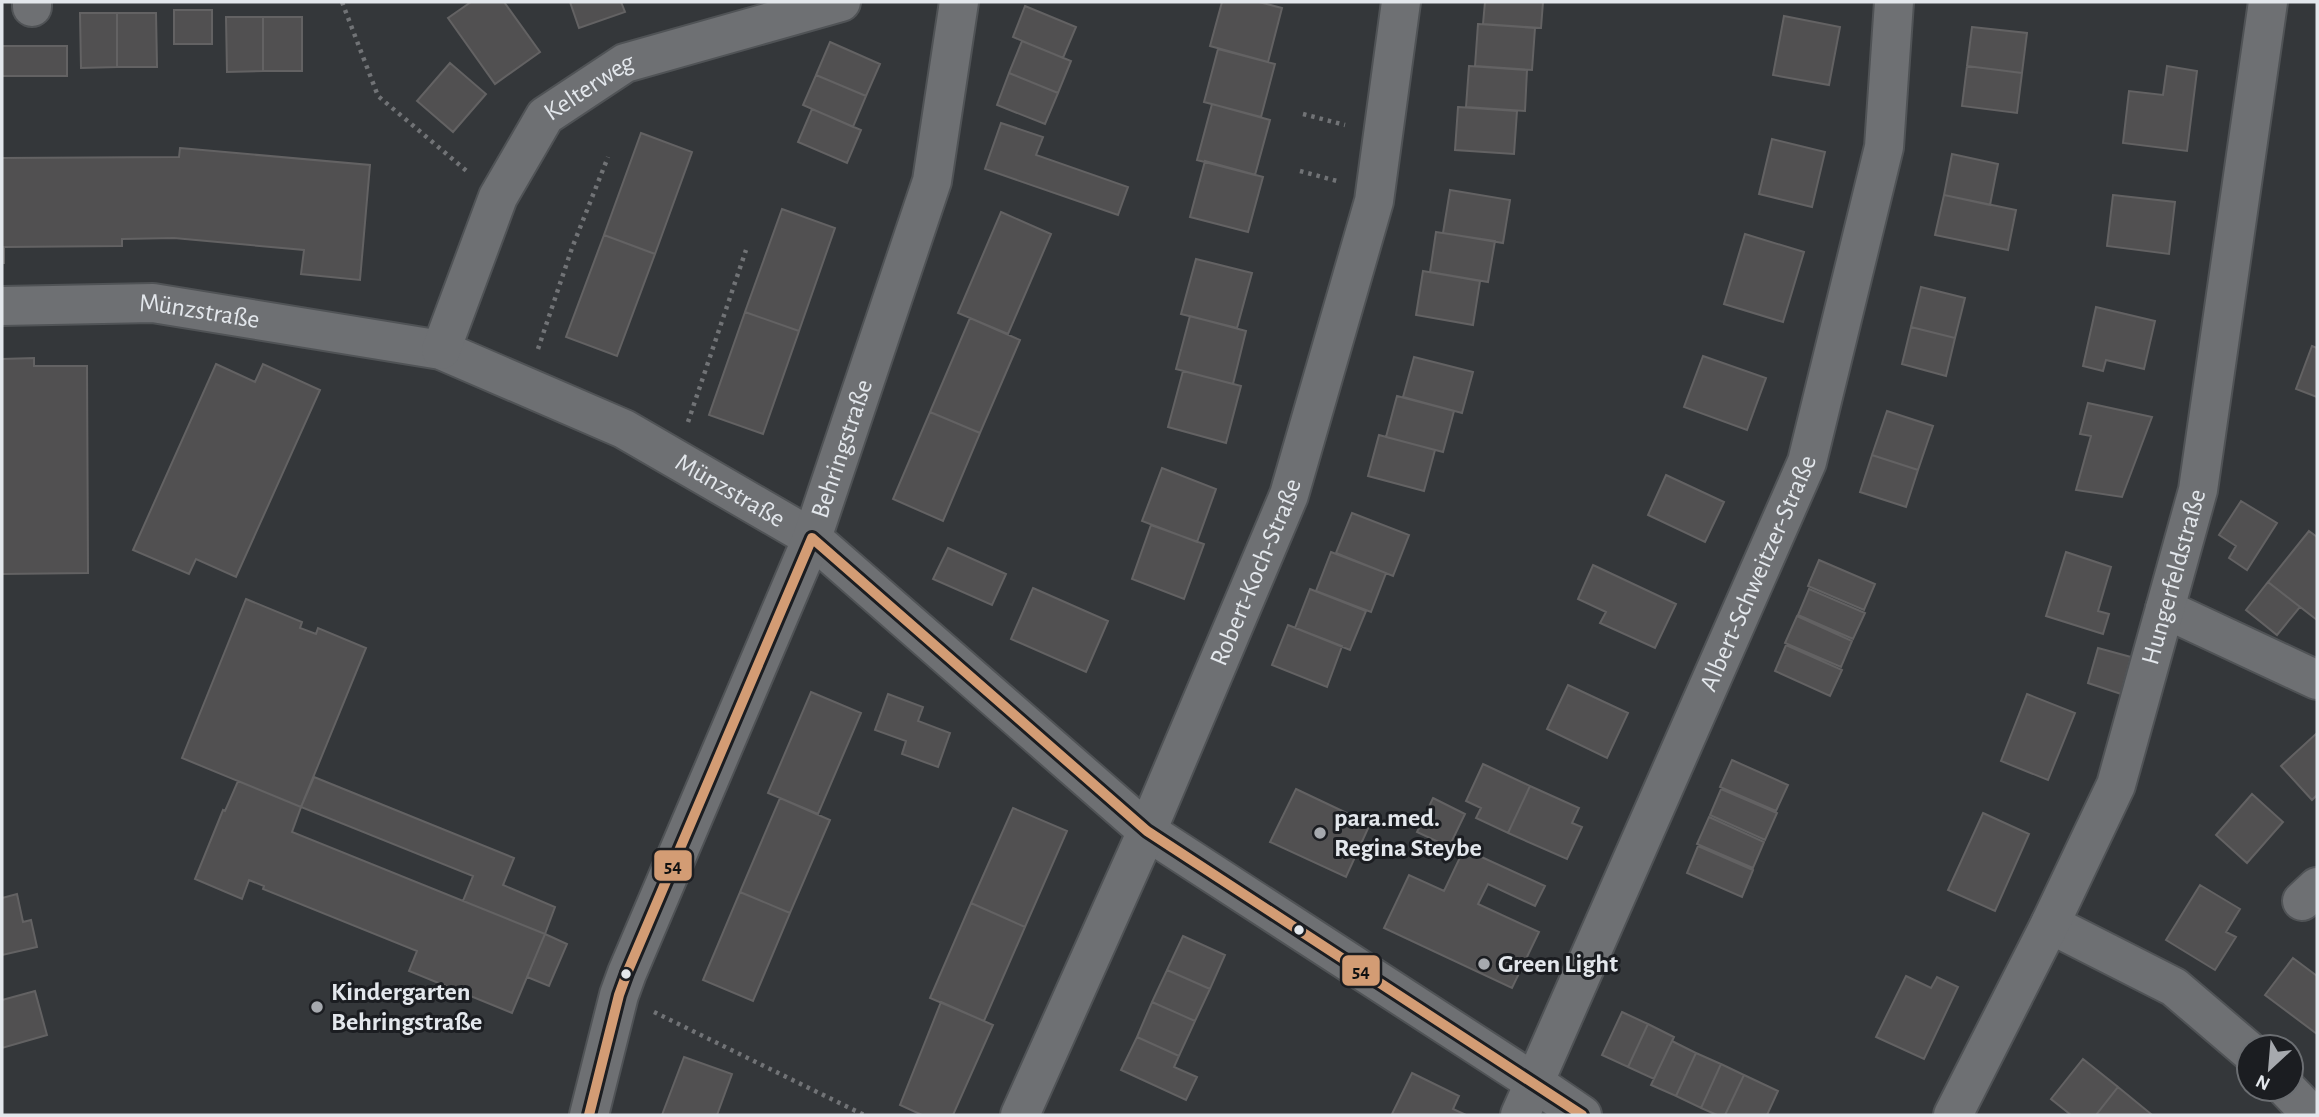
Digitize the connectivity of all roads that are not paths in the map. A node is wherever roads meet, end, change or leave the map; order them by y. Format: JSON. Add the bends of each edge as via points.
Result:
{"nodes":[{"id":1,"x":841,"y":2,"type":"edge"},
{"id":2,"x":958,"y":2,"type":"edge"},
{"id":3,"x":1401,"y":2,"type":"edge"},
{"id":4,"x":1894,"y":2,"type":"edge"},
{"id":5,"x":2268,"y":2,"type":"edge"},
{"id":6,"x":2,"y":306,"type":"edge"},
{"id":7,"x":441,"y":350,"type":"junction"},
{"id":8,"x":812,"y":538,"type":"junction"},
{"id":9,"x":2165,"y":609,"type":"junction"},
{"id":10,"x":2317,"y":680,"type":"edge"},
{"id":11,"x":1147,"y":831,"type":"junction"},
{"id":12,"x":2050,"y":924,"type":"junction"},
{"id":13,"x":2235,"y":1037,"type":"edge"},
{"id":14,"x":1528,"y":1099,"type":"edge"},
{"id":15,"x":589,"y":1115,"type":"edge"},
{"id":16,"x":1020,"y":1115,"type":"edge"},
{"id":17,"x":1582,"y":1115,"type":"edge"},
{"id":18,"x":1953,"y":1115,"type":"edge"}],
"edges":[{"from":1,"to":7,"type":"street","name":"Kelterweg","via":[[625,63],[545,116],[498,197]]},
{"from":2,"to":8,"type":"street","name":"Behringstraße","via":[[932,181]]},
{"from":3,"to":11,"type":"street","name":"Robert-Koch-Straße","via":[[1374,201],[1289,495]]},
{"from":4,"to":14,"type":"street","name":"Albert-Schweitzer-Straße","via":[[1884,146],[1807,462]]},
{"from":5,"to":9,"type":"street","name":"Hungerfeldstraße","via":[[2198,490]]},
{"from":6,"to":7,"type":"street","name":"Münzstraße","via":[[153,303]]},
{"from":7,"to":8,"type":"street","name":"Münzstraße","via":[[624,429]]},
{"from":8,"to":11,"type":"street","name":"Münzstraße"},
{"from":8,"to":15,"type":"street","name":"Behringstraße","via":[[619,995]]},
{"from":9,"to":10,"type":"street"},
{"from":9,"to":12,"type":"street","name":"Hungerfeldstraße","via":[[2116,785]]},
{"from":11,"to":14,"type":"street","name":"Münzstraße"},
{"from":11,"to":16,"type":"street","name":"Robert-Koch-Straße"},
{"from":12,"to":13,"type":"street","via":[[2174,986]]},
{"from":12,"to":18,"type":"street","name":"Hungerfeldstraße"},
{"from":14,"to":17,"type":"street","name":"Münzstraße"}]}
